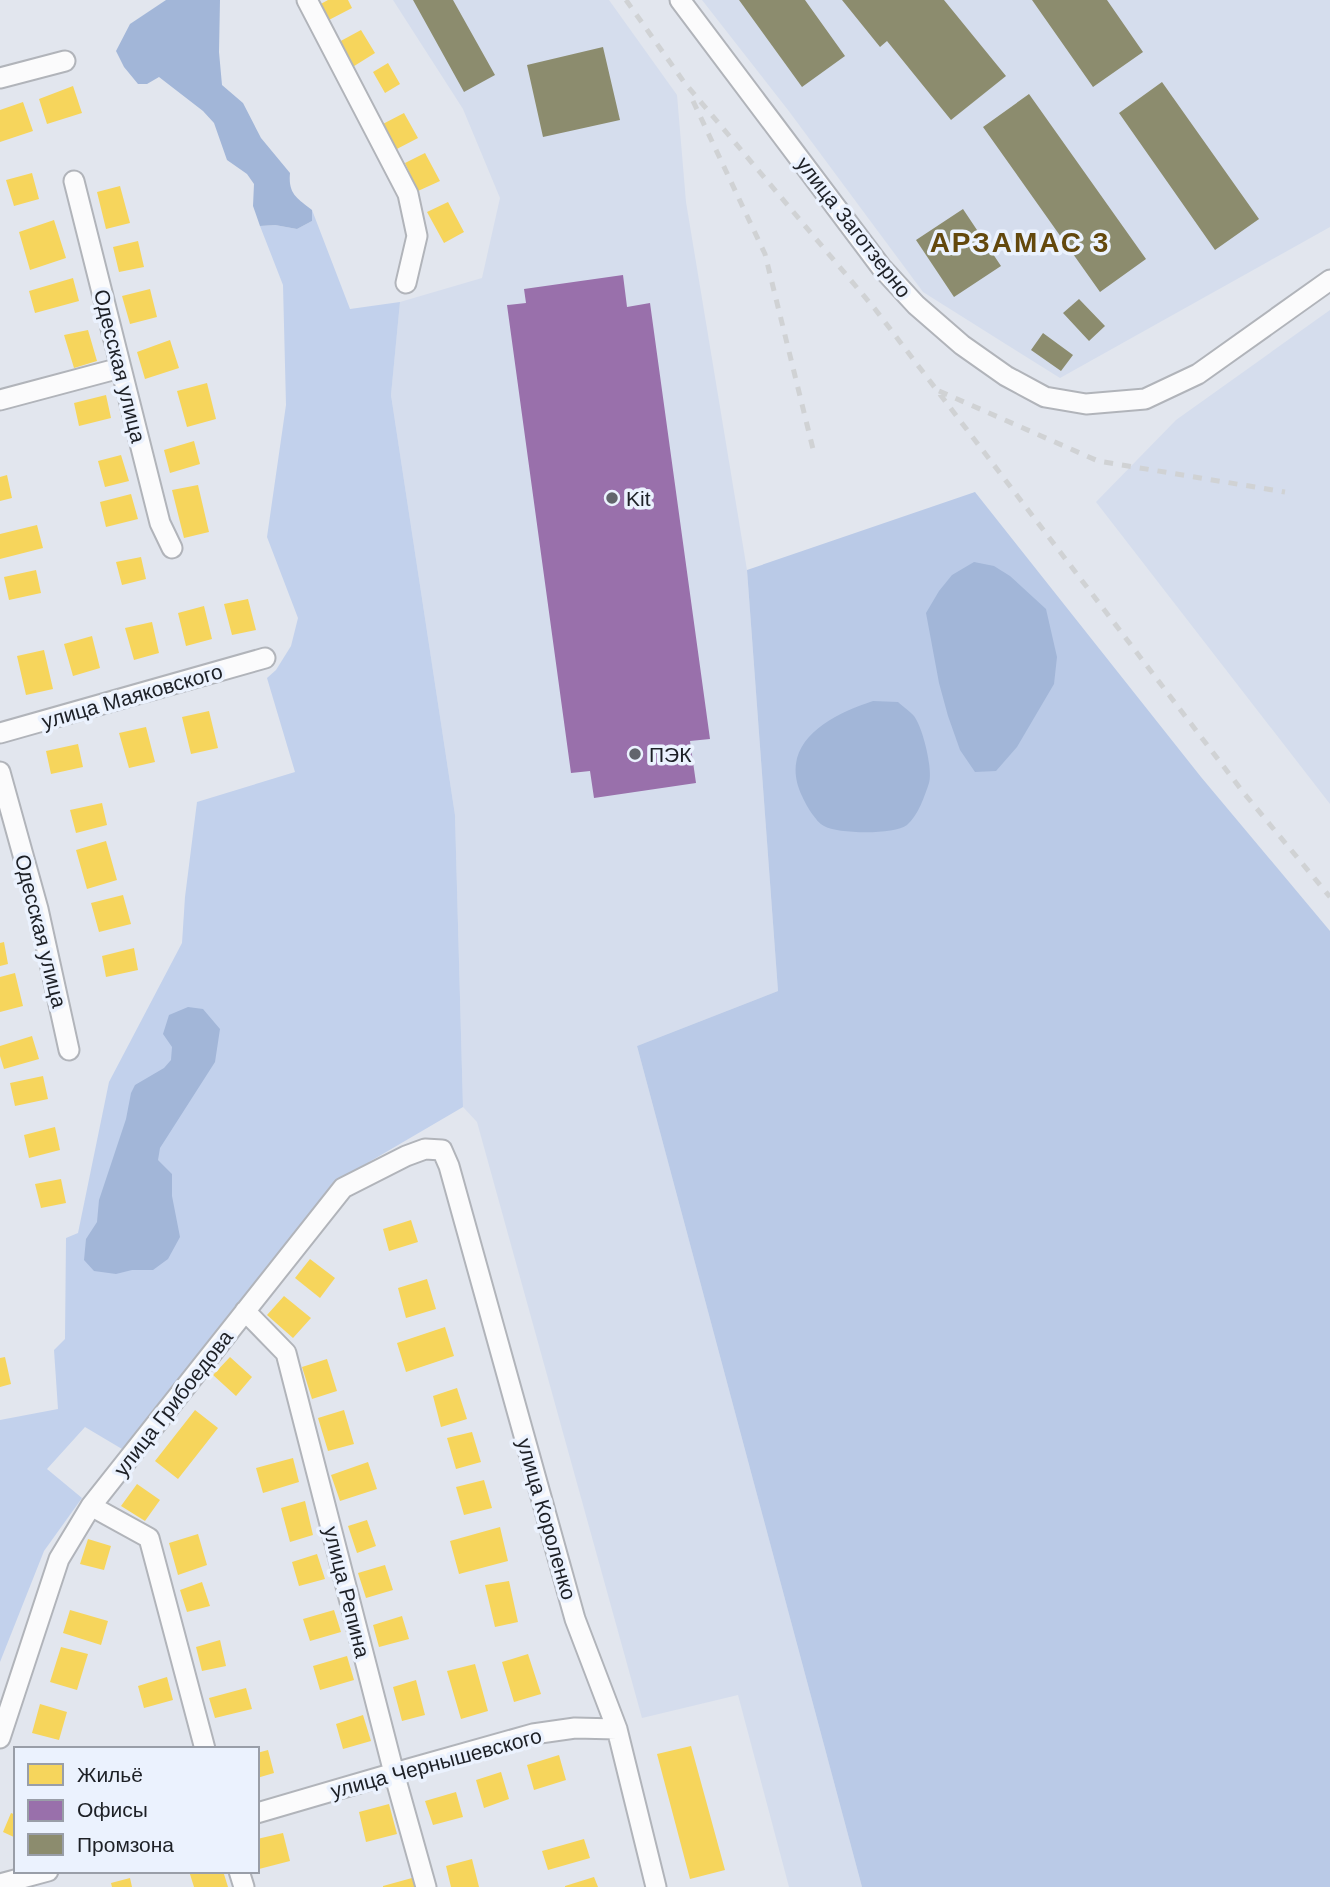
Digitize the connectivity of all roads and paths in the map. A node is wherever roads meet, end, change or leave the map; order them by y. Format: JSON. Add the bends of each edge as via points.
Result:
{"nodes":[{"id":1,"x":307,"y":0,"type":"edge"},
{"id":2,"x":680,"y":0,"type":"edge"},
{"id":3,"x":65,"y":61,"type":"dead end"},
{"id":4,"x":0,"y":78,"type":"edge"},
{"id":5,"x":74,"y":181,"type":"dead end"},
{"id":6,"x":1330,"y":280,"type":"edge"},
{"id":7,"x":407,"y":283,"type":"dead end"},
{"id":8,"x":120,"y":368,"type":"junction"},
{"id":9,"x":0,"y":400,"type":"edge"},
{"id":10,"x":172,"y":548,"type":"dead end"},
{"id":11,"x":265,"y":658,"type":"dead end"},
{"id":12,"x":0,"y":733,"type":"edge"},
{"id":13,"x":0,"y":772,"type":"edge"},
{"id":14,"x":69,"y":1050,"type":"dead end"},
{"id":15,"x":442,"y":1150,"type":"joint"},
{"id":16,"x":245,"y":1311,"type":"junction"},
{"id":17,"x":91,"y":1506,"type":"junction"},
{"id":18,"x":617,"y":1729,"type":"junction"},
{"id":19,"x":0,"y":1738,"type":"edge"},
{"id":20,"x":204,"y":1747,"type":"edge"},
{"id":21,"x":394,"y":1773,"type":"junction"},
{"id":22,"x":259,"y":1812,"type":"edge"},
{"id":23,"x":41,"y":1873,"type":"edge"},
{"id":24,"x":0,"y":1884,"type":"edge"},
{"id":25,"x":426,"y":1887,"type":"edge"},
{"id":26,"x":656,"y":1887,"type":"edge"}],
"edges":[{"from":1,"to":7,"type":"street","via":[[408,194],[416,236]]},
{"from":2,"to":6,"type":"street","name":"улица Заготзерно","via":[[881,267],[962,345],[1045,397],[1086,404],[1145,399],[1198,374]]},
{"from":3,"to":4,"type":"street"},
{"from":5,"to":8,"type":"street","name":"Одесская улица"},
{"from":8,"to":9,"type":"street"},
{"from":8,"to":10,"type":"street","name":"Одесская улица","via":[[160,523]]},
{"from":11,"to":12,"type":"street","name":"улица Маяковского"},
{"from":13,"to":14,"type":"street","name":"Одесская улица","via":[[38,909]]},
{"from":15,"to":16,"type":"street","name":"улица Грибоедова","via":[[425,1149],[406,1156],[343,1188]]},
{"from":15,"to":18,"type":"street","name":"улица Короленко","via":[[575,1619]]},
{"from":16,"to":17,"type":"street","name":"улица Грибоедова"},
{"from":16,"to":21,"type":"street","name":"улица Репина","via":[[286,1353]]},
{"from":17,"to":19,"type":"street","name":"улица Грибоедова","via":[[59,1559]]},
{"from":17,"to":20,"type":"street","via":[[149,1538]]},
{"from":18,"to":21,"type":"street","name":"улица Чернышевского","via":[[533,1734]]},
{"from":18,"to":26,"type":"street","name":"улица Короленко"},
{"from":21,"to":22,"type":"street","name":"улица Чернышевского"},
{"from":21,"to":25,"type":"street","name":"улица Репина"},
{"from":23,"to":24,"type":"street"}]}
